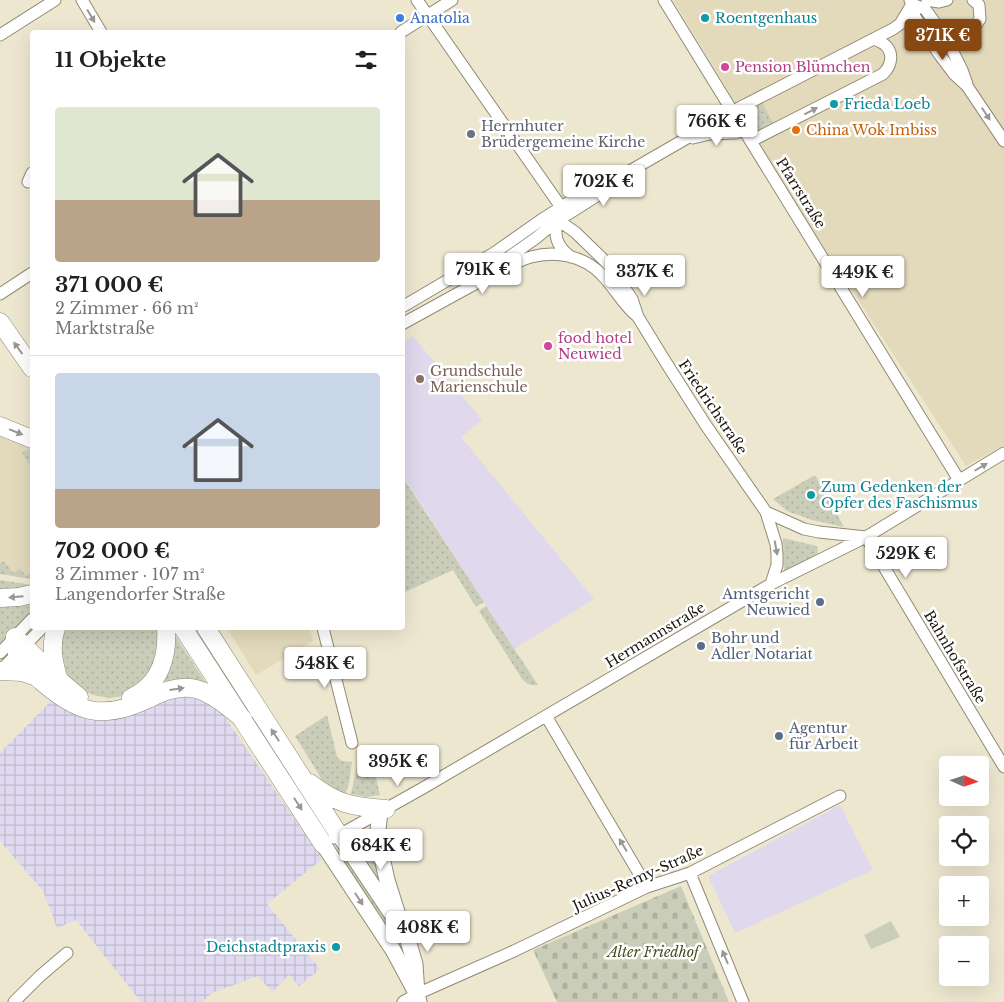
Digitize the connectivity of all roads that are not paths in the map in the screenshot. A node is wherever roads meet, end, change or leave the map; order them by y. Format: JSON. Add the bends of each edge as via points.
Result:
{"nodes":[{"id":1,"x":55,"y":0,"type":"edge"},
{"id":2,"x":82,"y":0,"type":"edge"},
{"id":3,"x":417,"y":0,"type":"edge"},
{"id":4,"x":452,"y":0,"type":"edge"},
{"id":5,"x":664,"y":0,"type":"edge"},
{"id":6,"x":927,"y":0,"type":"edge"},
{"id":7,"x":947,"y":0,"type":"edge"},
{"id":8,"x":911,"y":2,"type":"edge"},
{"id":9,"x":980,"y":2,"type":"edge"},
{"id":10,"x":429,"y":15,"type":"junction"},
{"id":11,"x":100,"y":30,"type":"edge"},
{"id":12,"x":404,"y":30,"type":"edge"},
{"id":13,"x":0,"y":35,"type":"edge"},
{"id":14,"x":873,"y":39,"type":"junction"},
{"id":15,"x":951,"y":41,"type":"dead end"},
{"id":16,"x":733,"y":111,"type":"junction"},
{"id":17,"x":744,"y":129,"type":"junction"},
{"id":18,"x":751,"y":141,"type":"junction"},
{"id":19,"x":1004,"y":141,"type":"edge"},
{"id":20,"x":678,"y":142,"type":"junction"},
{"id":21,"x":616,"y":179,"type":"junction"},
{"id":22,"x":560,"y":208,"type":"junction"},
{"id":23,"x":572,"y":211,"type":"junction"},
{"id":24,"x":541,"y":220,"type":"junction"},
{"id":25,"x":557,"y":221,"type":"junction"},
{"id":26,"x":576,"y":232,"type":"junction"},
{"id":27,"x":571,"y":257,"type":"junction"},
{"id":28,"x":30,"y":274,"type":"edge"},
{"id":29,"x":491,"y":275,"type":"junction"},
{"id":30,"x":0,"y":294,"type":"edge"},
{"id":31,"x":405,"y":305,"type":"edge"},
{"id":32,"x":638,"y":317,"type":"junction"},
{"id":33,"x":0,"y":322,"type":"edge"},
{"id":34,"x":405,"y":322,"type":"edge"},
{"id":35,"x":30,"y":365,"type":"edge"},
{"id":36,"x":0,"y":426,"type":"edge"},
{"id":37,"x":30,"y":438,"type":"edge"},
{"id":38,"x":1004,"y":453,"type":"edge"},
{"id":39,"x":959,"y":480,"type":"junction"},
{"id":40,"x":766,"y":512,"type":"junction"},
{"id":41,"x":866,"y":537,"type":"junction"},
{"id":42,"x":771,"y":584,"type":"junction"},
{"id":43,"x":30,"y":594,"type":"edge"},
{"id":44,"x":0,"y":598,"type":"edge"},
{"id":45,"x":30,"y":622,"type":"edge"},
{"id":46,"x":39,"y":630,"type":"edge"},
{"id":47,"x":56,"y":630,"type":"edge"},
{"id":48,"x":166,"y":630,"type":"edge"},
{"id":49,"x":184,"y":630,"type":"edge"},
{"id":50,"x":207,"y":630,"type":"edge"},
{"id":51,"x":324,"y":630,"type":"edge"},
{"id":52,"x":14,"y":648,"type":"edge"},
{"id":53,"x":0,"y":671,"type":"edge"},
{"id":54,"x":38,"y":678,"type":"junction"},
{"id":55,"x":59,"y":680,"type":"junction"},
{"id":56,"x":546,"y":716,"type":"junction"},
{"id":57,"x":243,"y":719,"type":"junction"},
{"id":58,"x":352,"y":743,"type":"dead end"},
{"id":59,"x":1004,"y":767,"type":"edge"},
{"id":60,"x":301,"y":776,"type":"junction"},
{"id":61,"x":840,"y":796,"type":"dead end"},
{"id":62,"x":383,"y":811,"type":"junction"},
{"id":63,"x":339,"y":835,"type":"junction"},
{"id":64,"x":323,"y":844,"type":"junction"},
{"id":65,"x":690,"y":874,"type":"junction"},
{"id":66,"x":647,"y":887,"type":"junction"},
{"id":67,"x":399,"y":924,"type":"junction"},
{"id":68,"x":67,"y":953,"type":"dead end"},
{"id":69,"x":418,"y":998,"type":"edge"},
{"id":70,"x":14,"y":1002,"type":"edge"},
{"id":71,"x":403,"y":1002,"type":"edge"},
{"id":72,"x":743,"y":1002,"type":"edge"}],
"edges":[{"from":1,"to":13,"type":"street"},
{"from":2,"to":11,"type":"street","one_way":true},
{"from":3,"to":10,"type":"street"},
{"from":4,"to":10,"type":"street"},
{"from":5,"to":16,"type":"street","name":"Pfarrstraße"},
{"from":6,"to":7,"type":"street"},
{"from":8,"to":14,"type":"street","via":[[900,24]]},
{"from":8,"to":19,"type":"street","one_way":true,"via":[[915,17],[931,42],[967,86]]},
{"from":9,"to":15,"type":"street","via":[[980,19],[973,29]]},
{"from":10,"to":12,"type":"street"},
{"from":10,"to":22,"type":"street"},
{"from":14,"to":16,"type":"street"},
{"from":18,"to":14,"type":"street","one_way":true,"via":[[888,70],[889,50]]},
{"from":16,"to":17,"type":"street","name":"Pfarrstraße"},
{"from":16,"to":20,"type":"street"},
{"from":17,"to":18,"type":"street","name":"Pfarrstraße"},
{"from":17,"to":20,"type":"street"},
{"from":18,"to":39,"type":"street","name":"Pfarrstraße"},
{"from":20,"to":21,"type":"street"},
{"from":21,"to":22,"type":"street","via":[[600,184]]},
{"from":21,"to":23,"type":"street","via":[[606,190]]},
{"from":22,"to":24,"type":"street"},
{"from":22,"to":25,"type":"street"},
{"from":23,"to":25,"type":"street"},
{"from":23,"to":26,"type":"street"},
{"from":24,"to":25,"type":"street","name":"Friedrichstraße"},
{"from":24,"to":31,"type":"street","via":[[494,253]]},
{"from":25,"to":26,"type":"street","name":"Friedrichstraße"},
{"from":25,"to":27,"type":"street","via":[[559,244]]},
{"from":25,"to":29,"type":"street","via":[[505,260]]},
{"from":26,"to":32,"type":"street","name":"Friedrichstraße","via":[[607,263],[632,300]]},
{"from":27,"to":29,"type":"street","name":"Friedrichstraße","via":[[553,254],[532,257]]},
{"from":27,"to":32,"type":"street","name":"Friedrichstraße","via":[[598,270]]},
{"from":28,"to":30,"type":"street"},
{"from":29,"to":34,"type":"street"},
{"from":32,"to":40,"type":"street","name":"Friedrichstraße"},
{"from":35,"to":33,"type":"highway","one_way":true},
{"from":36,"to":37,"type":"highway","one_way":true},
{"from":39,"to":38,"type":"street","name":"Hermannstraße","one_way":true},
{"from":39,"to":41,"type":"street","name":"Hermannstraße"},
{"from":40,"to":41,"type":"street","via":[[804,529]]},
{"from":40,"to":42,"type":"street","name":"Friedrichstraße","one_way":true,"via":[[777,554]]},
{"from":41,"to":42,"type":"street","name":"Hermannstraße"},
{"from":41,"to":59,"type":"street","name":"Bahnhofstraße"},
{"from":42,"to":56,"type":"street","name":"Hermannstraße"},
{"from":43,"to":44,"type":"highway","one_way":true},
{"from":45,"to":52,"type":"street"},
{"from":46,"to":52,"type":"street"},
{"from":47,"to":55,"type":"highway","via":[[52,649]]},
{"from":48,"to":55,"type":"highway","via":[[163,664],[149,686],[134,696],[119,702],[88,701]]},
{"from":49,"to":57,"type":"highway"},
{"from":60,"to":50,"type":"highway","one_way":true},
{"from":51,"to":58,"type":"street"},
{"from":52,"to":53,"type":"street"},
{"from":52,"to":54,"type":"highway","via":[[21,662]]},
{"from":52,"to":55,"type":"highway"},
{"from":53,"to":54,"type":"highway","via":[[22,672]]},
{"from":54,"to":57,"type":"highway","one_way":true,"via":[[70,703],[88,710],[120,710],[170,689],[192,688],[206,692]]},
{"from":56,"to":62,"type":"street","name":"Hermannstraße"},
{"from":66,"to":56,"type":"street","one_way":true},
{"from":57,"to":64,"type":"highway","one_way":true},
{"from":60,"to":62,"type":"highway","via":[[340,802]]},
{"from":60,"to":63,"type":"highway"},
{"from":61,"to":65,"type":"street","name":"Julius-Remy-Straße"},
{"from":62,"to":63,"type":"street","name":"Hermannstraße"},
{"from":62,"to":67,"type":"main road","via":[[378,830],[381,853]]},
{"from":63,"to":64,"type":"street","name":"Hermannstraße"},
{"from":63,"to":67,"type":"main road"},
{"from":64,"to":69,"type":"main road","one_way":true,"via":[[393,950]]},
{"from":65,"to":66,"type":"street","name":"Julius-Remy-Straße"},
{"from":72,"to":65,"type":"street","one_way":true},
{"from":66,"to":69,"type":"street","name":"Julius-Remy-Straße"},
{"from":67,"to":69,"type":"main road","via":[[407,937],[415,964]]},
{"from":68,"to":70,"type":"street"},
{"from":69,"to":71,"type":"street","name":"Julius-Remy-Straße"}]}
